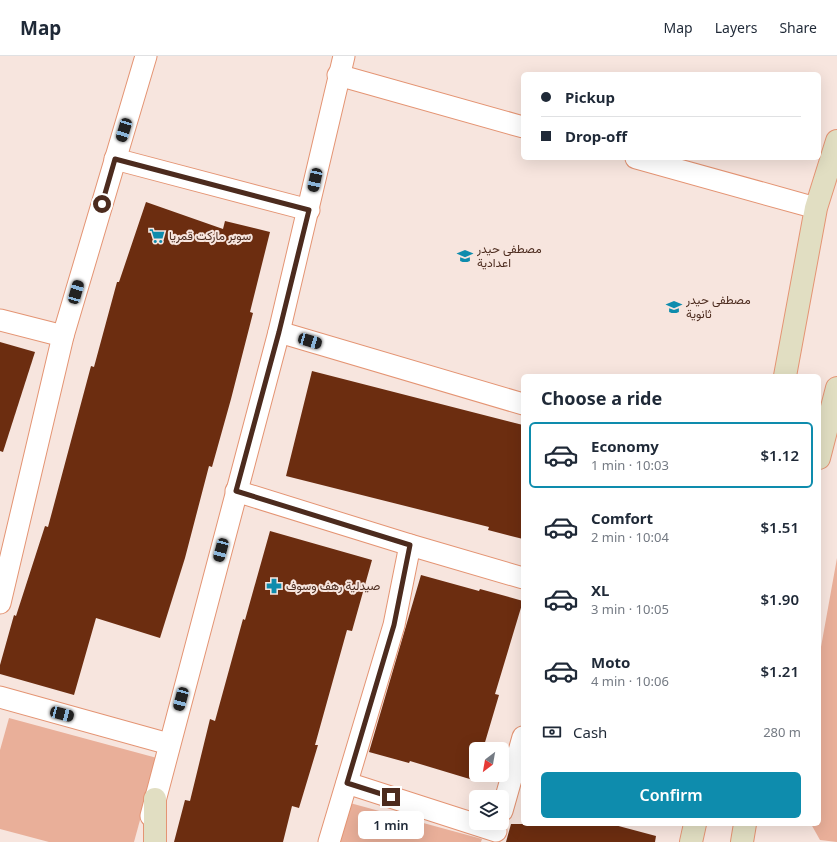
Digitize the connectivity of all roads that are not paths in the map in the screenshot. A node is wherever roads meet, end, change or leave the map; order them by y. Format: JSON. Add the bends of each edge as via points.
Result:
{"nodes":[{"id":1,"x":146,"y":56,"type":"edge"},
{"id":2,"x":341,"y":66,"type":"edge"},
{"id":3,"x":521,"y":126,"type":"edge"},
{"id":4,"x":837,"y":141,"type":"edge"},
{"id":5,"x":115,"y":159,"type":"junction"},
{"id":6,"x":643,"y":160,"type":"edge"},
{"id":7,"x":816,"y":208,"type":"junction"},
{"id":8,"x":309,"y":210,"type":"junction"},
{"id":9,"x":0,"y":320,"type":"edge"},
{"id":10,"x":279,"y":332,"type":"junction"},
{"id":11,"x":63,"y":336,"type":"junction"},
{"id":12,"x":785,"y":374,"type":"edge"},
{"id":13,"x":837,"y":388,"type":"edge"},
{"id":14,"x":521,"y":403,"type":"edge"},
{"id":15,"x":821,"y":450,"type":"edge"},
{"id":16,"x":236,"y":491,"type":"junction"},
{"id":17,"x":410,"y":545,"type":"junction"},
{"id":18,"x":521,"y":577,"type":"edge"},
{"id":19,"x":0,"y":603,"type":"edge"},
{"id":20,"x":0,"y":696,"type":"edge"},
{"id":21,"x":521,"y":743,"type":"edge"},
{"id":22,"x":170,"y":744,"type":"junction"},
{"id":23,"x":347,"y":783,"type":"junction"},
{"id":24,"x":508,"y":790,"type":"edge"},
{"id":25,"x":155,"y":799,"type":"junction"},
{"id":26,"x":695,"y":826,"type":"edge"},
{"id":27,"x":745,"y":826,"type":"edge"},
{"id":28,"x":496,"y":832,"type":"edge"},
{"id":29,"x":144,"y":842,"type":"edge"},
{"id":30,"x":155,"y":842,"type":"edge"},
{"id":31,"x":329,"y":842,"type":"edge"},
{"id":32,"x":691,"y":842,"type":"edge"},
{"id":33,"x":742,"y":842,"type":"edge"}],
"edges":[{"from":1,"to":5,"type":"street"},
{"from":2,"to":3,"type":"street"},
{"from":2,"to":8,"type":"street"},
{"from":4,"to":7,"type":"main road"},
{"from":5,"to":8,"type":"street"},
{"from":5,"to":11,"type":"street"},
{"from":6,"to":7,"type":"street"},
{"from":7,"to":12,"type":"main road"},
{"from":8,"to":10,"type":"street"},
{"from":9,"to":11,"type":"street"},
{"from":10,"to":14,"type":"street"},
{"from":10,"to":16,"type":"street"},
{"from":11,"to":19,"type":"street"},
{"from":13,"to":15,"type":"main road"},
{"from":16,"to":17,"type":"street"},
{"from":16,"to":22,"type":"street"},
{"from":17,"to":18,"type":"street"},
{"from":17,"to":23,"type":"street","via":[[394,625]]},
{"from":20,"to":22,"type":"street"},
{"from":21,"to":24,"type":"street"},
{"from":22,"to":25,"type":"street"},
{"from":23,"to":28,"type":"street"},
{"from":23,"to":31,"type":"street"},
{"from":25,"to":29,"type":"street"},
{"from":25,"to":30,"type":"main road"},
{"from":26,"to":32,"type":"main road"},
{"from":27,"to":33,"type":"main road"}]}
